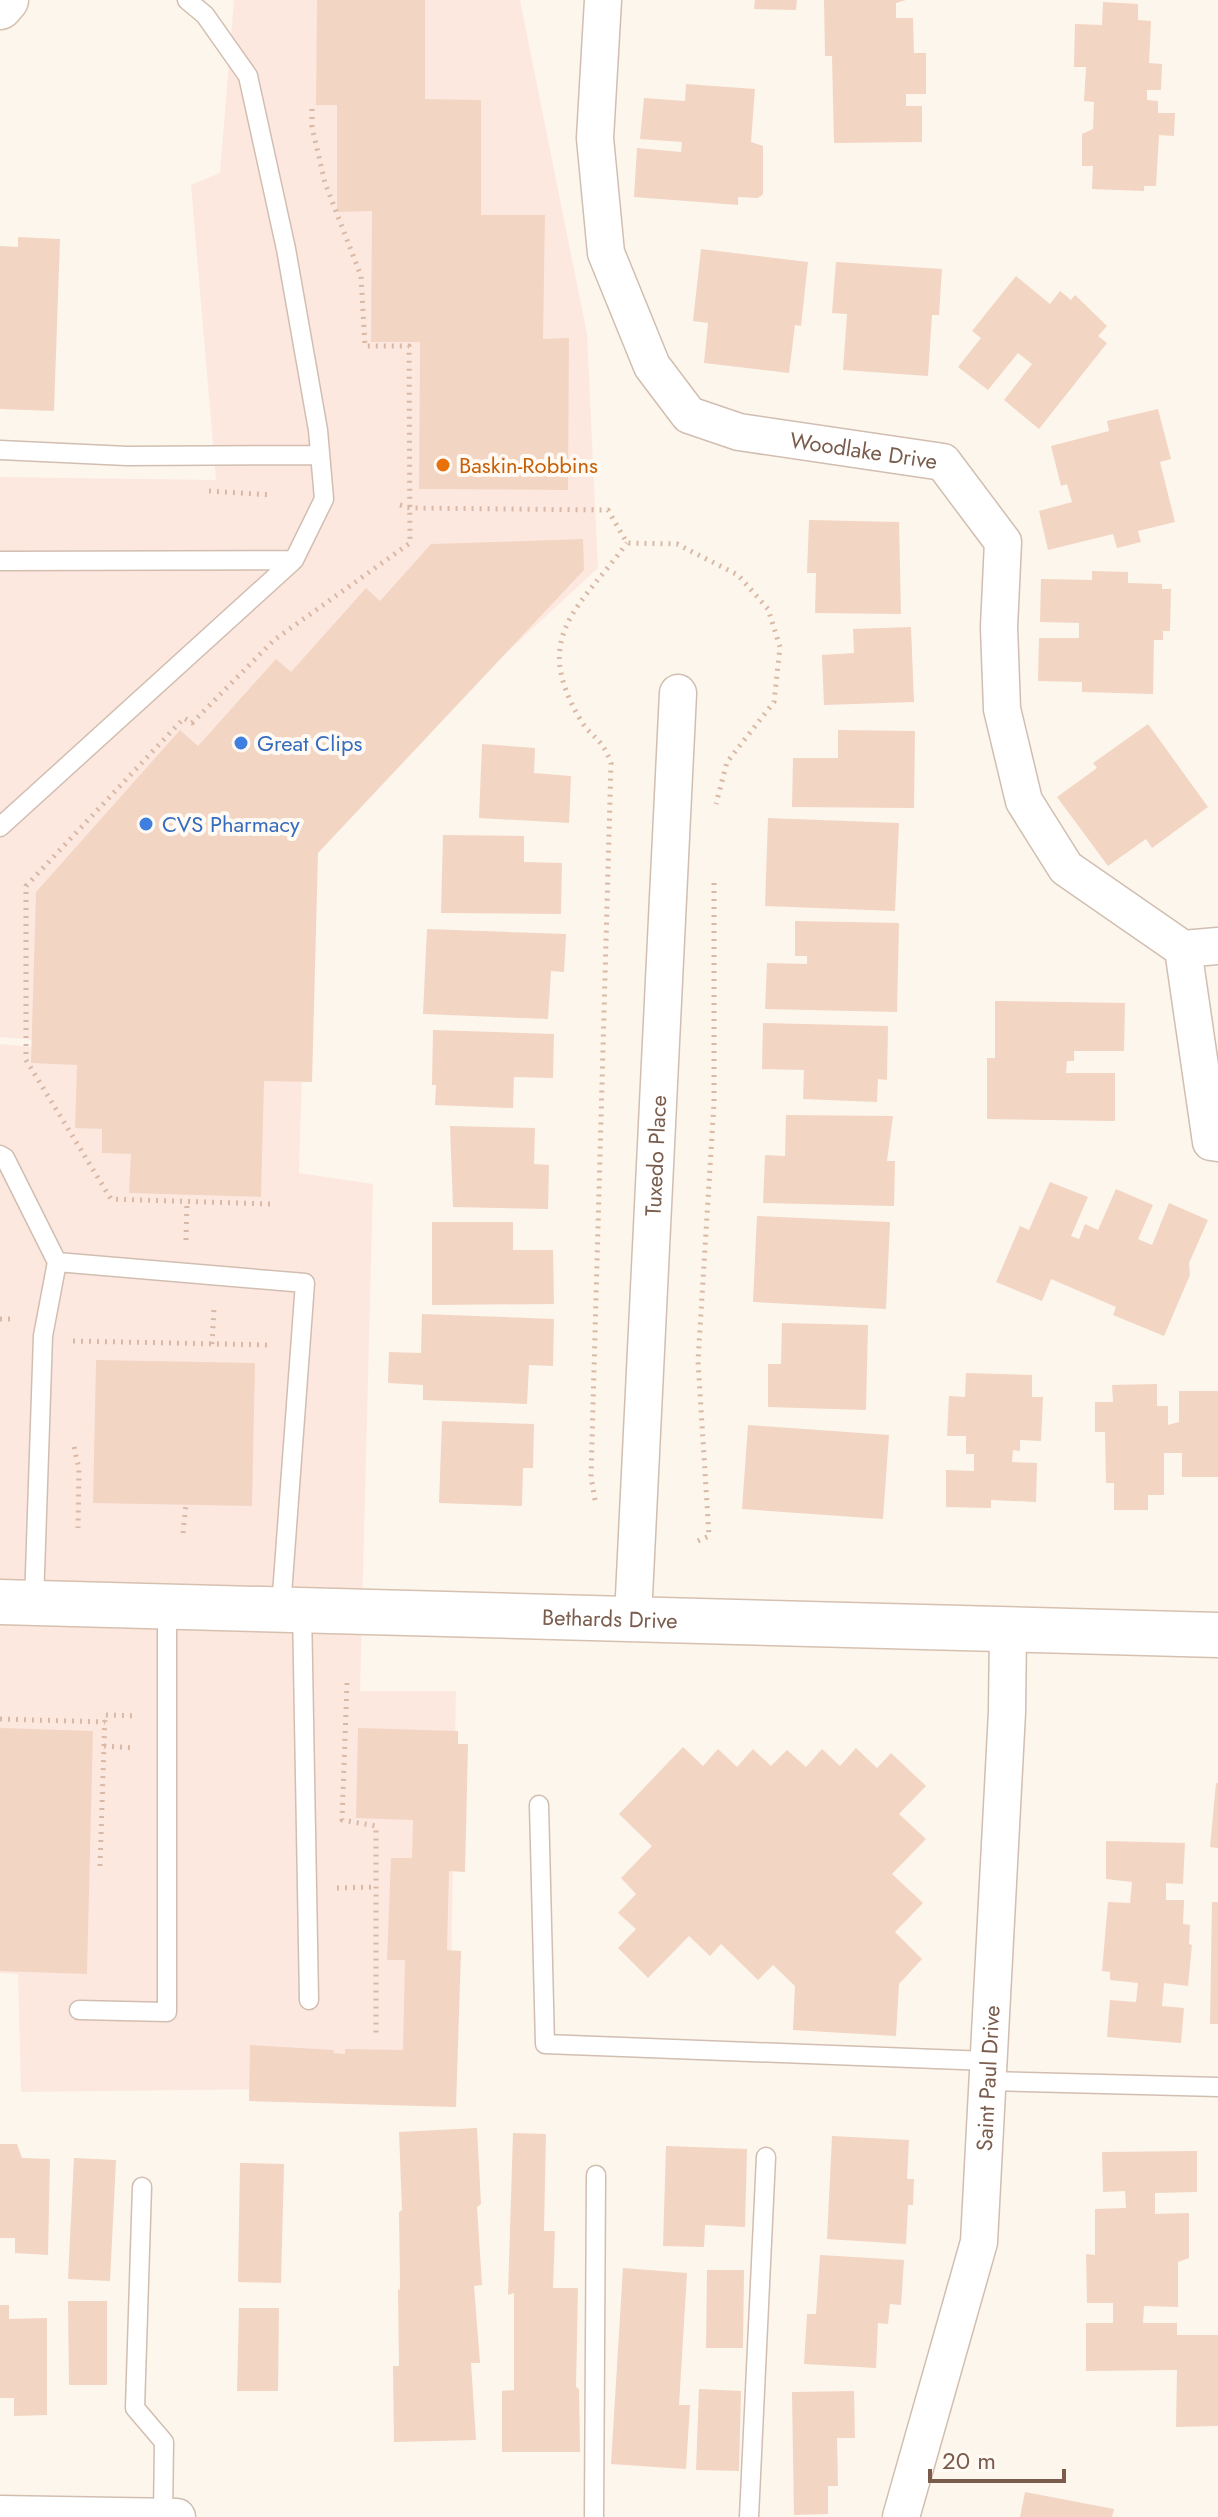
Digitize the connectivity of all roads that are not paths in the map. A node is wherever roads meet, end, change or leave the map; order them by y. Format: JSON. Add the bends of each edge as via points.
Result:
{"nodes":[{"id":1,"x":6,"y":0,"type":"edge"},
{"id":2,"x":187,"y":0,"type":"edge"},
{"id":3,"x":603,"y":0,"type":"edge"},
{"id":4,"x":0,"y":7,"type":"edge"},
{"id":5,"x":0,"y":450,"type":"edge"},
{"id":6,"x":320,"y":455,"type":"junction"},
{"id":7,"x":294,"y":560,"type":"junction"},
{"id":8,"x":0,"y":561,"type":"edge"},
{"id":9,"x":678,"y":693,"type":"dead end"},
{"id":10,"x":0,"y":827,"type":"edge"},
{"id":11,"x":1201,"y":948,"type":"edge"},
{"id":12,"x":1218,"y":1143,"type":"edge"},
{"id":13,"x":0,"y":1155,"type":"edge"},
{"id":14,"x":57,"y":1262,"type":"junction"},
{"id":15,"x":17,"y":1602,"type":"edge"},
{"id":16,"x":167,"y":1605,"type":"junction"},
{"id":17,"x":292,"y":1608,"type":"junction"},
{"id":18,"x":633,"y":1617,"type":"junction"},
{"id":19,"x":1008,"y":1629,"type":"junction"},
{"id":20,"x":1218,"y":1635,"type":"edge"},
{"id":21,"x":539,"y":1805,"type":"dead end"},
{"id":22,"x":309,"y":2000,"type":"dead end"},
{"id":23,"x":79,"y":2010,"type":"dead end"},
{"id":24,"x":988,"y":2071,"type":"junction"},
{"id":25,"x":1218,"y":2087,"type":"edge"},
{"id":26,"x":766,"y":2157,"type":"dead end"},
{"id":27,"x":596,"y":2175,"type":"dead end"},
{"id":28,"x":142,"y":2187,"type":"dead end"},
{"id":29,"x":0,"y":2514,"type":"edge"},
{"id":30,"x":163,"y":2516,"type":"edge"},
{"id":31,"x":177,"y":2517,"type":"edge"},
{"id":32,"x":594,"y":2517,"type":"edge"},
{"id":33,"x":749,"y":2517,"type":"edge"},
{"id":34,"x":901,"y":2517,"type":"edge"}],
"edges":[{"from":1,"to":4,"type":"street"},
{"from":2,"to":6,"type":"lane","via":[[205,15],[248,76],[286,249]]},
{"from":3,"to":11,"type":"street","name":"Woodlake Drive","via":[[595,138],[606,253],[652,366],[689,415],[739,432],[943,462],[1003,542],[1002,709],[1024,801],[1066,868]]},
{"from":5,"to":6,"type":"lane","via":[[127,456]]},
{"from":6,"to":7,"type":"lane","via":[[324,499]]},
{"from":7,"to":8,"type":"lane"},
{"from":7,"to":10,"type":"lane"},
{"from":9,"to":18,"type":"street","name":"Tuxedo Place"},
{"from":11,"to":12,"type":"street","name":"Woodlake Drive","via":[[1211,1142]]},
{"from":13,"to":14,"type":"lane"},
{"from":14,"to":15,"type":"lane","via":[[43,1336]]},
{"from":14,"to":17,"type":"lane","via":[[305,1283]]},
{"from":15,"to":16,"type":"street","name":"Bethards Drive"},
{"from":16,"to":17,"type":"street","name":"Bethards Drive"},
{"from":16,"to":23,"type":"lane","via":[[167,2012]]},
{"from":17,"to":18,"type":"street","name":"Bethards Drive"},
{"from":17,"to":22,"type":"lane"},
{"from":18,"to":19,"type":"street","name":"Bethards Drive"},
{"from":19,"to":20,"type":"street","name":"Bethards Drive"},
{"from":19,"to":24,"type":"street","name":"Saint Paul Drive"},
{"from":21,"to":24,"type":"lane","via":[[545,2044]]},
{"from":24,"to":25,"type":"lane"},
{"from":24,"to":34,"type":"street","name":"Saint Paul Drive","via":[[979,2242]]},
{"from":26,"to":33,"type":"lane"},
{"from":27,"to":32,"type":"lane"},
{"from":28,"to":30,"type":"lane","via":[[135,2408],[164,2442]]},
{"from":29,"to":30,"type":"street"},
{"from":30,"to":31,"type":"street"}]}
